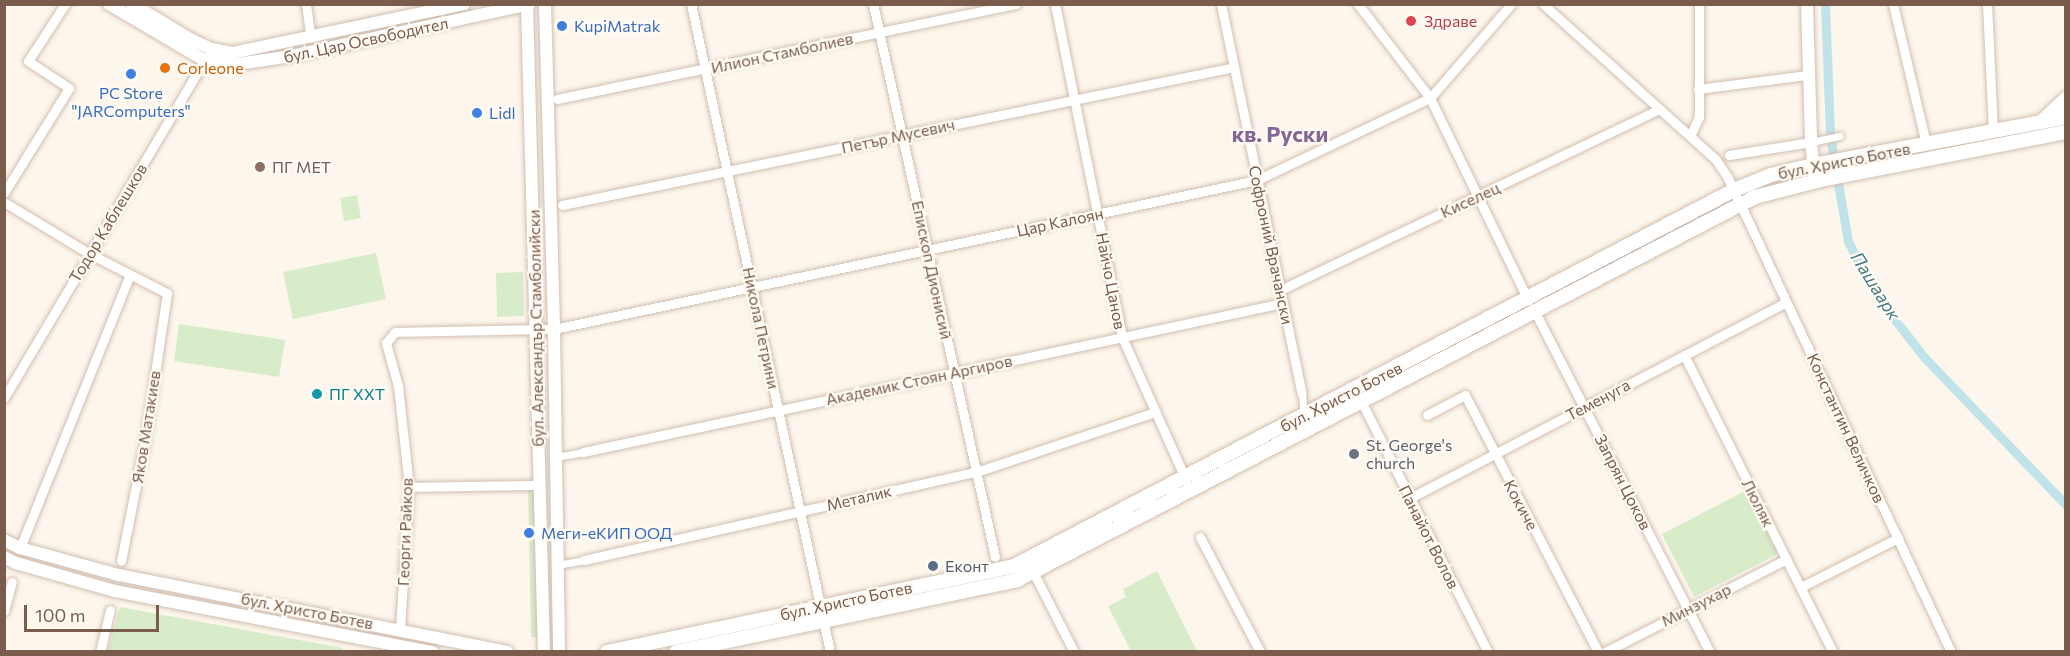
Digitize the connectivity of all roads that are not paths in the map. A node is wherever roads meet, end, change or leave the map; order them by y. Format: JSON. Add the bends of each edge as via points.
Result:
{"nodes":[{"id":1,"x":65,"y":4,"type":"edge"},
{"id":2,"x":109,"y":4,"type":"edge"},
{"id":3,"x":132,"y":4,"type":"edge"},
{"id":4,"x":306,"y":4,"type":"edge"},
{"id":5,"x":464,"y":4,"type":"edge"},
{"id":6,"x":545,"y":4,"type":"edge"},
{"id":7,"x":691,"y":4,"type":"edge"},
{"id":8,"x":873,"y":4,"type":"edge"},
{"id":9,"x":1016,"y":4,"type":"edge"},
{"id":10,"x":1054,"y":4,"type":"edge"},
{"id":11,"x":1221,"y":4,"type":"edge"},
{"id":12,"x":1358,"y":4,"type":"edge"},
{"id":13,"x":1511,"y":4,"type":"edge"},
{"id":14,"x":1543,"y":4,"type":"edge"},
{"id":15,"x":1699,"y":4,"type":"edge"},
{"id":16,"x":1808,"y":4,"type":"edge"},
{"id":17,"x":1893,"y":4,"type":"edge"},
{"id":18,"x":1987,"y":4,"type":"edge"},
{"id":19,"x":528,"y":5,"type":"edge"},
{"id":20,"x":879,"y":33,"type":"junction"},
{"id":21,"x":311,"y":38,"type":"junction"},
{"id":22,"x":211,"y":49,"type":"junction"},
{"id":23,"x":204,"y":60,"type":"junction"},
{"id":24,"x":1234,"y":66,"type":"junction"},
{"id":25,"x":705,"y":69,"type":"junction"},
{"id":26,"x":1808,"y":75,"type":"junction"},
{"id":27,"x":1698,"y":89,"type":"junction"},
{"id":28,"x":1430,"y":98,"type":"junction"},
{"id":29,"x":1076,"y":99,"type":"junction"},
{"id":30,"x":2066,"y":99,"type":"edge"},
{"id":31,"x":553,"y":100,"type":"junction"},
{"id":32,"x":1659,"y":109,"type":"junction"},
{"id":33,"x":2066,"y":117,"type":"edge"},
{"id":34,"x":2043,"y":129,"type":"junction"},
{"id":35,"x":1993,"y":131,"type":"junction"},
{"id":36,"x":2066,"y":132,"type":"edge"},
{"id":37,"x":902,"y":135,"type":"junction"},
{"id":38,"x":1690,"y":135,"type":"junction"},
{"id":39,"x":1838,"y":137,"type":"dead end"},
{"id":40,"x":2066,"y":140,"type":"edge"},
{"id":41,"x":1813,"y":141,"type":"junction"},
{"id":42,"x":1926,"y":144,"type":"junction"},
{"id":43,"x":1729,"y":155,"type":"joint"},
{"id":44,"x":1716,"y":160,"type":"junction"},
{"id":45,"x":1815,"y":164,"type":"junction"},
{"id":46,"x":727,"y":171,"type":"junction"},
{"id":47,"x":1257,"y":180,"type":"junction"},
{"id":48,"x":1818,"y":180,"type":"junction"},
{"id":49,"x":1734,"y":190,"type":"junction"},
{"id":50,"x":4,"y":193,"type":"edge"},
{"id":51,"x":1476,"y":196,"type":"junction"},
{"id":52,"x":4,"y":202,"type":"edge"},
{"id":53,"x":1740,"y":205,"type":"junction"},
{"id":54,"x":557,"y":206,"type":"junction"},
{"id":55,"x":1098,"y":214,"type":"junction"},
{"id":56,"x":927,"y":250,"type":"junction"},
{"id":57,"x":90,"y":254,"type":"junction"},
{"id":58,"x":130,"y":275,"type":"junction"},
{"id":59,"x":752,"y":287,"type":"junction"},
{"id":60,"x":1280,"y":290,"type":"junction"},
{"id":61,"x":1786,"y":302,"type":"junction"},
{"id":62,"x":1283,"y":303,"type":"junction"},
{"id":63,"x":1532,"y":306,"type":"junction"},
{"id":64,"x":537,"y":329,"type":"junction"},
{"id":65,"x":554,"y":329,"type":"junction"},
{"id":66,"x":1122,"y":337,"type":"junction"},
{"id":67,"x":1684,"y":355,"type":"junction"},
{"id":68,"x":955,"y":373,"type":"junction"},
{"id":69,"x":1302,"y":394,"type":"joint"},
{"id":70,"x":1358,"y":396,"type":"junction"},
{"id":71,"x":4,"y":398,"type":"edge"},
{"id":72,"x":1584,"y":407,"type":"junction"},
{"id":73,"x":778,"y":410,"type":"junction"},
{"id":74,"x":1155,"y":412,"type":"junction"},
{"id":75,"x":1427,"y":415,"type":"dead end"},
{"id":76,"x":1304,"y":416,"type":"junction"},
{"id":77,"x":583,"y":452,"type":"joint"},
{"id":78,"x":1494,"y":454,"type":"junction"},
{"id":79,"x":556,"y":457,"type":"junction"},
{"id":80,"x":976,"y":471,"type":"junction"},
{"id":81,"x":1184,"y":477,"type":"junction"},
{"id":82,"x":540,"y":485,"type":"junction"},
{"id":83,"x":409,"y":487,"type":"junction"},
{"id":84,"x":1191,"y":491,"type":"junction"},
{"id":85,"x":1410,"y":498,"type":"junction"},
{"id":86,"x":800,"y":511,"type":"junction"},
{"id":87,"x":1200,"y":537,"type":"dead end"},
{"id":88,"x":1898,"y":538,"type":"junction"},
{"id":89,"x":4,"y":540,"type":"edge"},
{"id":90,"x":20,"y":548,"type":"junction"},
{"id":91,"x":4,"y":557,"type":"edge"},
{"id":92,"x":1787,"y":559,"type":"junction"},
{"id":93,"x":584,"y":560,"type":"joint"},
{"id":94,"x":1027,"y":560,"type":"junction"},
{"id":95,"x":122,"y":561,"type":"dead end"},
{"id":96,"x":996,"y":563,"type":"junction"},
{"id":97,"x":557,"y":565,"type":"junction"},
{"id":98,"x":1034,"y":573,"type":"junction"},
{"id":99,"x":12,"y":582,"type":"dead end"},
{"id":100,"x":1801,"y":587,"type":"junction"},
{"id":101,"x":819,"y":606,"type":"junction"},
{"id":102,"x":1688,"y":609,"type":"junction"},
{"id":103,"x":110,"y":610,"type":"dead end"},
{"id":104,"x":4,"y":611,"type":"edge"},
{"id":105,"x":823,"y":623,"type":"junction"},
{"id":106,"x":400,"y":629,"type":"junction"},
{"id":107,"x":100,"y":651,"type":"edge"},
{"id":108,"x":433,"y":651,"type":"edge"},
{"id":109,"x":507,"y":651,"type":"edge"},
{"id":110,"x":544,"y":651,"type":"edge"},
{"id":111,"x":559,"y":651,"type":"edge"},
{"id":112,"x":607,"y":651,"type":"edge"},
{"id":113,"x":676,"y":651,"type":"edge"},
{"id":114,"x":830,"y":651,"type":"edge"},
{"id":115,"x":1074,"y":651,"type":"edge"},
{"id":116,"x":1260,"y":651,"type":"edge"},
{"id":117,"x":1488,"y":651,"type":"edge"},
{"id":118,"x":1598,"y":651,"type":"edge"},
{"id":119,"x":1605,"y":651,"type":"edge"},
{"id":120,"x":1710,"y":651,"type":"edge"},
{"id":121,"x":1833,"y":651,"type":"edge"},
{"id":122,"x":1951,"y":651,"type":"edge"}],
"edges":[{"from":1,"to":50,"type":"street","via":[[28,61],[69,88]]},
{"from":2,"to":23,"type":"street"},
{"from":3,"to":22,"type":"street"},
{"from":4,"to":21,"type":"street"},
{"from":5,"to":21,"type":"street","name":"бул. Цар Освободител"},
{"from":6,"to":31,"type":"street","name":"бул. Александър Стамболийски"},
{"from":7,"to":25,"type":"street","name":"Никола Петрини"},
{"from":8,"to":20,"type":"street","name":"Епископ Дионисий"},
{"from":9,"to":20,"type":"street","name":"Илион Стамболиев"},
{"from":10,"to":29,"type":"street","name":"Найчо Цанов"},
{"from":11,"to":24,"type":"street","name":"Софроний Врачански"},
{"from":12,"to":28,"type":"street","name":"Запрян Цоков"},
{"from":13,"to":28,"type":"street","name":"Цар Калоян"},
{"from":14,"to":32,"type":"street"},
{"from":15,"to":27,"type":"street"},
{"from":16,"to":26,"type":"street"},
{"from":17,"to":42,"type":"street"},
{"from":18,"to":35,"type":"street"},
{"from":19,"to":23,"type":"street","name":"бул. Цар Освободител","via":[[244,65]]},
{"from":19,"to":64,"type":"street","name":"бул. Александър Стамболийски"},
{"from":20,"to":25,"type":"street","name":"Илион Стамболиев"},
{"from":20,"to":37,"type":"street","name":"Епископ Дионисий"},
{"from":21,"to":22,"type":"street","name":"бул. Цар Освободител","via":[[241,53]]},
{"from":22,"to":23,"type":"street","name":"Тодор Каблешков"},
{"from":23,"to":57,"type":"street","name":"Тодор Каблешков"},
{"from":24,"to":29,"type":"street","name":"Петър Мусевич"},
{"from":24,"to":47,"type":"street","name":"Софроний Врачански"},
{"from":25,"to":31,"type":"street","name":"Илион Стамболиев"},
{"from":25,"to":46,"type":"street","name":"Никола Петрини"},
{"from":26,"to":27,"type":"street"},
{"from":26,"to":41,"type":"street"},
{"from":27,"to":38,"type":"street","via":[[1699,117]]},
{"from":28,"to":47,"type":"street","name":"Цар Калоян"},
{"from":28,"to":51,"type":"street","name":"Запрян Цоков"},
{"from":29,"to":37,"type":"street","name":"Петър Мусевич"},
{"from":29,"to":55,"type":"street","name":"Найчо Цанов"},
{"from":30,"to":34,"type":"main road"},
{"from":31,"to":54,"type":"street","name":"бул. Александър Стамболийски"},
{"from":32,"to":38,"type":"street"},
{"from":32,"to":51,"type":"street","name":"Киселец"},
{"from":33,"to":34,"type":"main road","name":"бул. Христо Ботев"},
{"from":34,"to":35,"type":"main road","name":"бул. Христо Ботев"},
{"from":34,"to":36,"type":"main road","name":"бул. Христо Ботев"},
{"from":34,"to":40,"type":"main road"},
{"from":34,"to":48,"type":"main road","name":"бул. Христо Ботев"},
{"from":35,"to":42,"type":"main road","name":"бул. Христо Ботев"},
{"from":37,"to":46,"type":"street","name":"Петър Мусевич"},
{"from":37,"to":56,"type":"street","name":"Епископ Дионисий"},
{"from":38,"to":44,"type":"street"},
{"from":39,"to":41,"type":"street"},
{"from":41,"to":43,"type":"street"},
{"from":41,"to":45,"type":"street"},
{"from":42,"to":45,"type":"main road","name":"бул. Христо Ботев"},
{"from":43,"to":44,"type":"street"},
{"from":44,"to":49,"type":"street"},
{"from":45,"to":48,"type":"street"},
{"from":45,"to":49,"type":"main road","name":"бул. Христо Ботев"},
{"from":46,"to":54,"type":"street","name":"Петър Мусевич"},
{"from":46,"to":59,"type":"street","name":"Никола Петрини"},
{"from":47,"to":55,"type":"street","name":"Цар Калоян"},
{"from":47,"to":60,"type":"street","name":"Софроний Врачански"},
{"from":48,"to":53,"type":"main road","name":"бул. Христо Ботев","via":[[1771,191]]},
{"from":49,"to":53,"type":"street","name":"Константин Величков"},
{"from":49,"to":63,"type":"main road","name":"бул. Христо Ботев"},
{"from":51,"to":60,"type":"street","name":"Киселец"},
{"from":51,"to":63,"type":"street","name":"Запрян Цоков"},
{"from":52,"to":57,"type":"street"},
{"from":53,"to":61,"type":"street","name":"Константин Величков"},
{"from":53,"to":63,"type":"main road","name":"бул. Христо Ботев"},
{"from":54,"to":65,"type":"street","name":"бул. Александър Стамболийски"},
{"from":55,"to":56,"type":"street","name":"Цар Калоян"},
{"from":55,"to":66,"type":"street","name":"Найчо Цанов"},
{"from":56,"to":59,"type":"street","name":"Цар Калоян"},
{"from":56,"to":68,"type":"street","name":"Епископ Дионисий"},
{"from":57,"to":58,"type":"street"},
{"from":57,"to":71,"type":"street","name":"Тодор Каблешков"},
{"from":58,"to":90,"type":"street"},
{"from":58,"to":95,"type":"street","name":"Яков Матакиев","via":[[166,293],[145,440]]},
{"from":59,"to":65,"type":"street","name":"Цар Калоян"},
{"from":59,"to":73,"type":"street","name":"Никола Петрини"},
{"from":60,"to":62,"type":"street","name":"Софроний Врачански"},
{"from":61,"to":67,"type":"street","name":"Теменуга"},
{"from":61,"to":88,"type":"street","name":"Константин Величков"},
{"from":62,"to":66,"type":"street","name":"Академик Стоян Аргиров"},
{"from":62,"to":69,"type":"street","name":"Софроний Врачански"},
{"from":63,"to":70,"type":"main road","name":"бул. Христо Ботев"},
{"from":63,"to":72,"type":"street","name":"Запрян Цоков"},
{"from":64,"to":65,"type":"street","name":"Цар Калоян"},
{"from":64,"to":82,"type":"street","name":"бул. Александър Стамболийски"},
{"from":64,"to":83,"type":"street","name":"Георги Райков","via":[[395,332],[389,336],[386,343],[398,386]]},
{"from":65,"to":79,"type":"street","name":"бул. Александър Стамболийски"},
{"from":66,"to":68,"type":"street","name":"Академик Стоян Аргиров"},
{"from":66,"to":74,"type":"street","name":"Найчо Цанов"},
{"from":67,"to":72,"type":"street","name":"Теменуга"},
{"from":67,"to":92,"type":"street","name":"Люляк"},
{"from":68,"to":73,"type":"street","name":"Академик Стоян Аргиров"},
{"from":68,"to":80,"type":"street","name":"Епископ Дионисий"},
{"from":69,"to":76,"type":"street","name":"Софроний Врачански"},
{"from":70,"to":76,"type":"main road","name":"бул. Христо Ботев"},
{"from":70,"to":84,"type":"main road","name":"бул. Христо Ботев"},
{"from":70,"to":85,"type":"street","name":"Панайот Волов"},
{"from":72,"to":78,"type":"street","name":"Теменуга"},
{"from":72,"to":102,"type":"street","name":"Запрян Цоков"},
{"from":73,"to":77,"type":"street","name":"Академик Стоян Аргиров"},
{"from":73,"to":86,"type":"street","name":"Никола Петрини"},
{"from":74,"to":80,"type":"street","name":"Металик"},
{"from":74,"to":81,"type":"street","name":"Найчо Цанов"},
{"from":75,"to":78,"type":"street","name":"Кокиче","via":[[1465,395]]},
{"from":76,"to":81,"type":"main road","name":"бул. Христо Ботев"},
{"from":77,"to":79,"type":"street","name":"Академик Стоян Аргиров"},
{"from":78,"to":85,"type":"street","name":"Теменуга"},
{"from":78,"to":118,"type":"street","name":"Кокиче"},
{"from":79,"to":97,"type":"street","name":"бул. Александър Стамболийски"},
{"from":80,"to":86,"type":"street","name":"Металик"},
{"from":80,"to":96,"type":"street","name":"Епископ Дионисий"},
{"from":81,"to":84,"type":"street","name":"Найчо Цанов"},
{"from":81,"to":94,"type":"main road","name":"бул. Христо Ботев"},
{"from":82,"to":83,"type":"street"},
{"from":82,"to":110,"type":"street","name":"бул. Александър Стамболийски"},
{"from":83,"to":106,"type":"street","name":"Георги Райков"},
{"from":84,"to":98,"type":"main road","name":"бул. Христо Ботев"},
{"from":85,"to":117,"type":"street","name":"Панайот Волов"},
{"from":86,"to":93,"type":"street","name":"Металик"},
{"from":86,"to":101,"type":"street","name":"Никола Петрини"},
{"from":87,"to":116,"type":"street"},
{"from":88,"to":100,"type":"street"},
{"from":88,"to":122,"type":"street","name":"Константин Величков"},
{"from":89,"to":90,"type":"street","name":"бул. Христо Ботев"},
{"from":90,"to":106,"type":"street","name":"бул. Христо Ботев","via":[[118,575]]},
{"from":91,"to":108,"type":"street","name":"бул. Христо Ботев","via":[[115,591]]},
{"from":92,"to":100,"type":"street","name":"Люляк"},
{"from":92,"to":102,"type":"street","name":"Минзухар"},
{"from":93,"to":97,"type":"street","name":"Металик"},
{"from":94,"to":96,"type":"main road","name":"бул. Христо Ботев"},
{"from":94,"to":98,"type":"street"},
{"from":96,"to":101,"type":"main road","name":"бул. Христо Ботев"},
{"from":97,"to":111,"type":"street","name":"бул. Александър Стамболийски"},
{"from":98,"to":105,"type":"main road","name":"бул. Христо Ботев","via":[[1000,585]]},
{"from":98,"to":115,"type":"street"},
{"from":99,"to":104,"type":"street"},
{"from":100,"to":121,"type":"street","name":"Люляк"},
{"from":101,"to":105,"type":"street","name":"Никола Петрини"},
{"from":101,"to":112,"type":"main road","name":"бул. Христо Ботев"},
{"from":102,"to":119,"type":"street","name":"Минзухар"},
{"from":102,"to":120,"type":"street","name":"Запрян Цоков"},
{"from":103,"to":107,"type":"street"},
{"from":105,"to":113,"type":"main road","name":"бул. Христо Ботев"},
{"from":105,"to":114,"type":"street","name":"Никола Петрини"},
{"from":106,"to":109,"type":"street","name":"бул. Христо Ботев"}]}
